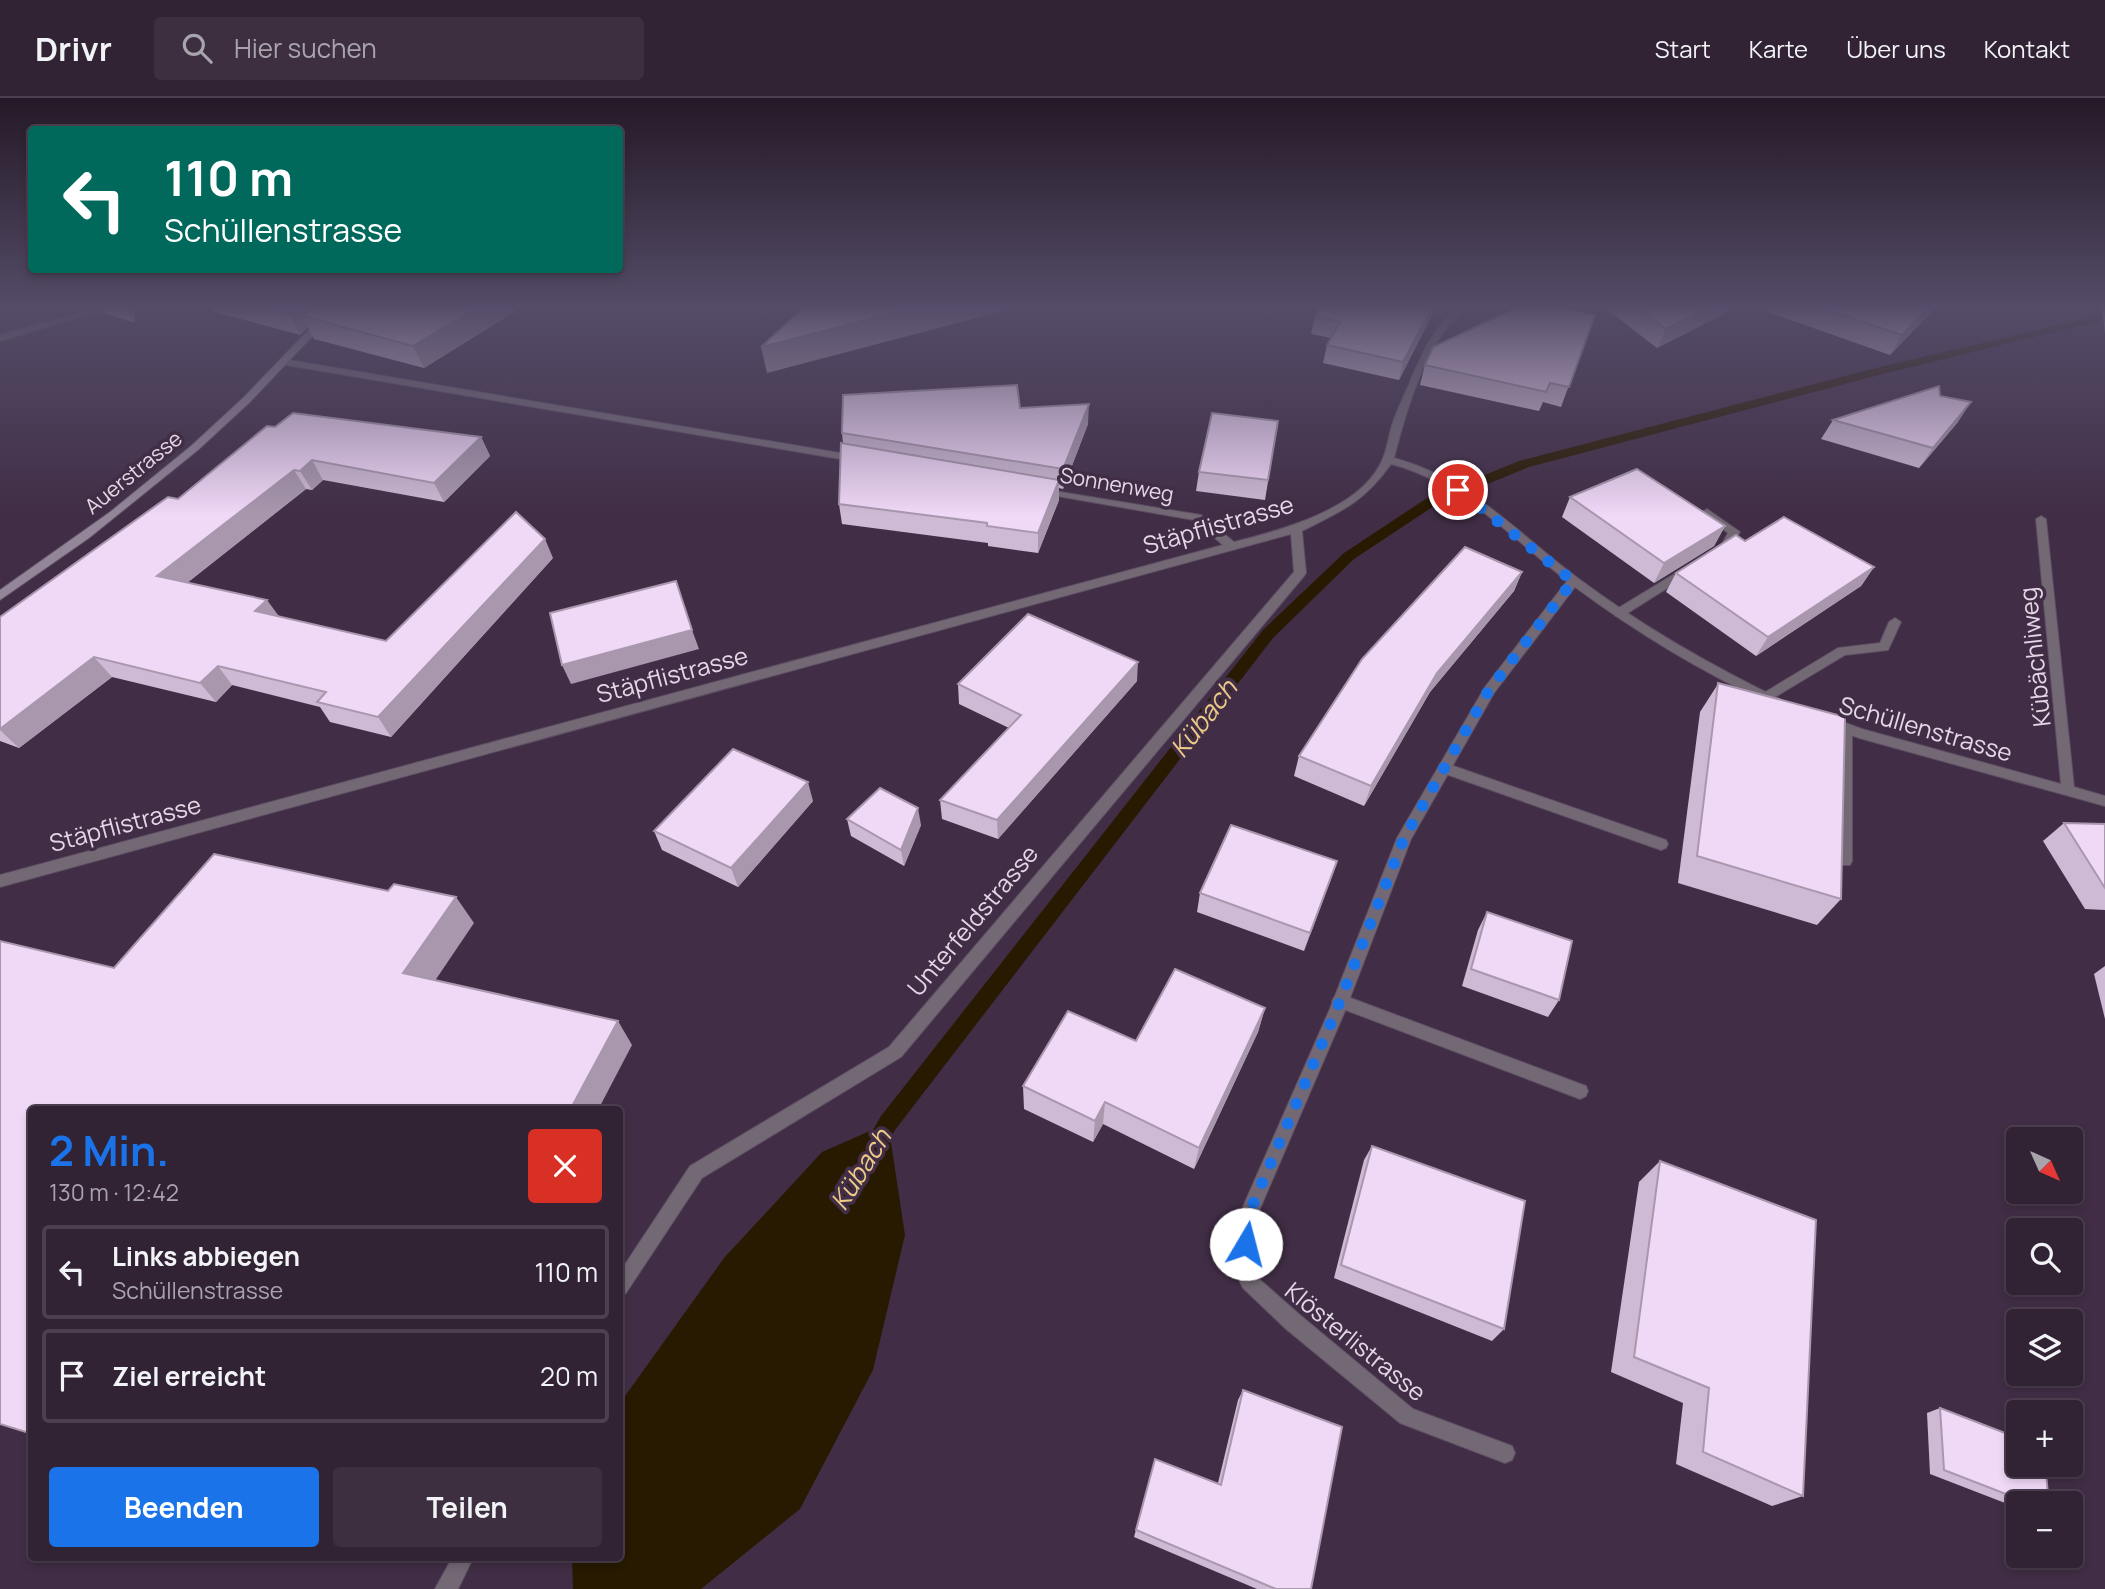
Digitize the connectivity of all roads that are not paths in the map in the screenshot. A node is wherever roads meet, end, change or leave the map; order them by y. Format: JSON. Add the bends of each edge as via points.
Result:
{"nodes":[{"id":1,"x":269,"y":377,"type":"edge"},
{"id":2,"x":369,"y":377,"type":"edge"},
{"id":3,"x":1417,"y":377,"type":"edge"},
{"id":4,"x":1388,"y":460,"type":"junction"},
{"id":5,"x":866,"y":461,"type":"edge"},
{"id":6,"x":1032,"y":489,"type":"edge"},
{"id":7,"x":1707,"y":512,"type":"edge"},
{"id":8,"x":2041,"y":519,"type":"dead end"},
{"id":9,"x":1296,"y":529,"type":"junction"},
{"id":10,"x":1230,"y":545,"type":"junction"},
{"id":11,"x":1573,"y":581,"type":"junction"},
{"id":12,"x":0,"y":596,"type":"edge"},
{"id":13,"x":1619,"y":613,"type":"junction"},
{"id":14,"x":1895,"y":622,"type":"dead end"},
{"id":15,"x":1766,"y":697,"type":"junction"},
{"id":16,"x":1790,"y":708,"type":"edge"},
{"id":17,"x":1813,"y":716,"type":"edge"},
{"id":18,"x":1846,"y":728,"type":"junction"},
{"id":19,"x":1445,"y":768,"type":"junction"},
{"id":20,"x":2068,"y":791,"type":"junction"},
{"id":21,"x":2105,"y":801,"type":"edge"},
{"id":22,"x":1661,"y":844,"type":"dead end"},
{"id":23,"x":1845,"y":861,"type":"edge"},
{"id":24,"x":0,"y":881,"type":"edge"},
{"id":25,"x":1340,"y":1001,"type":"junction"},
{"id":26,"x":1580,"y":1091,"type":"dead end"},
{"id":27,"x":623,"y":1282,"type":"edge"},
{"id":28,"x":1505,"y":1453,"type":"dead end"},
{"id":29,"x":461,"y":1561,"type":"edge"},
{"id":30,"x":446,"y":1589,"type":"edge"}],
"edges":[{"from":1,"to":12,"type":"main road","name":"Auerstrasse","via":[[167,471]]},
{"from":2,"to":5,"type":"street"},
{"from":3,"to":4,"type":"street"},
{"from":4,"to":9,"type":"street","name":"Stäpflistrasse","via":[[1352,501]]},
{"from":4,"to":11,"type":"street","via":[[1413,464],[1445,481]]},
{"from":6,"to":10,"type":"street","name":"Sonnenweg","via":[[1197,517]]},
{"from":7,"to":13,"type":"street","via":[[1734,532],[1726,546]]},
{"from":8,"to":20,"type":"street","name":"Kübächliweg"},
{"from":9,"to":10,"type":"street","name":"Stäpflistrasse"},
{"from":9,"to":27,"type":"street","name":"Unterfeldstrasse","via":[[1300,573],[895,1052],[696,1172]]},
{"from":10,"to":24,"type":"street","name":"Stäpflistrasse"},
{"from":11,"to":13,"type":"street"},
{"from":11,"to":19,"type":"street","name":"Klösterlistrasse","via":[[1489,690]]},
{"from":13,"to":15,"type":"street","via":[[1733,688]]},
{"from":14,"to":15,"type":"street","via":[[1884,647],[1842,652]]},
{"from":15,"to":16,"type":"street"},
{"from":17,"to":18,"type":"street","name":"Schüllenstrasse"},
{"from":18,"to":20,"type":"street","name":"Schüllenstrasse"},
{"from":18,"to":23,"type":"street","via":[[1840,742]]},
{"from":19,"to":22,"type":"street"},
{"from":19,"to":25,"type":"street","name":"Klösterlistrasse","via":[[1404,838]]},
{"from":20,"to":21,"type":"street","name":"Schüllenstrasse"},
{"from":25,"to":26,"type":"street"},
{"from":25,"to":28,"type":"street","name":"Klösterlistrasse","via":[[1244,1225],[1249,1282],[1407,1416]]},
{"from":29,"to":30,"type":"street"}]}
